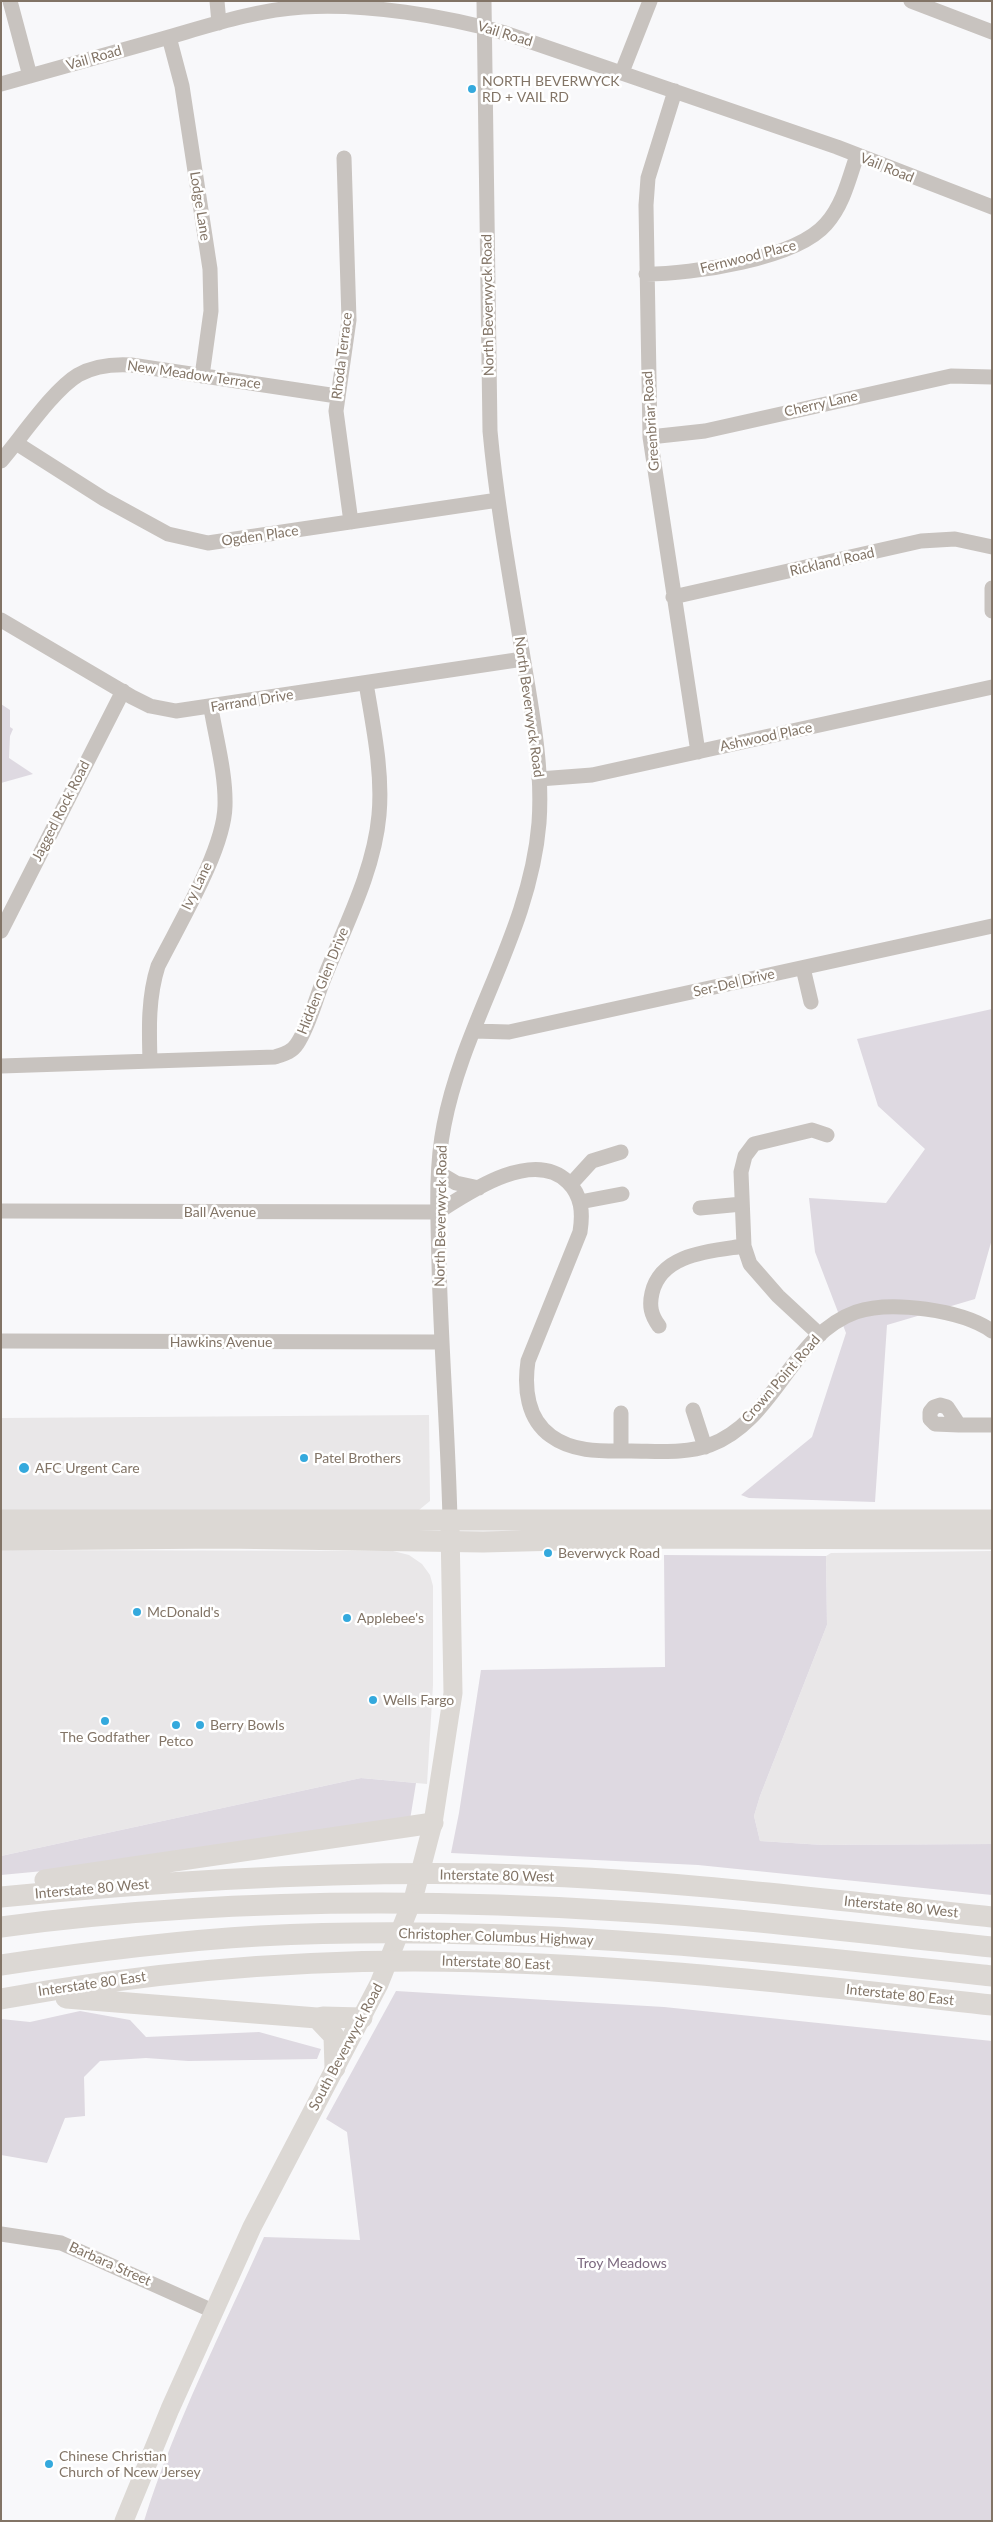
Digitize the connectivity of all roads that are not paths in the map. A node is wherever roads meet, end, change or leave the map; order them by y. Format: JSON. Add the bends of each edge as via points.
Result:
{"nodes":[{"id":1,"x":10,"y":1,"type":"edge"},
{"id":2,"x":217,"y":1,"type":"edge"},
{"id":3,"x":484,"y":1,"type":"edge"},
{"id":4,"x":650,"y":1,"type":"edge"},
{"id":5,"x":911,"y":1,"type":"edge"},
{"id":6,"x":219,"y":23,"type":"junction"},
{"id":7,"x":484,"y":27,"type":"junction"},
{"id":8,"x":992,"y":32,"type":"edge"},
{"id":9,"x":169,"y":37,"type":"junction"},
{"id":10,"x":622,"y":72,"type":"junction"},
{"id":11,"x":30,"y":76,"type":"junction"},
{"id":12,"x":1,"y":84,"type":"edge"},
{"id":13,"x":675,"y":90,"type":"junction"},
{"id":14,"x":857,"y":155,"type":"junction"},
{"id":15,"x":344,"y":158,"type":"dead end"},
{"id":16,"x":992,"y":207,"type":"edge"},
{"id":17,"x":646,"y":274,"type":"junction"},
{"id":18,"x":202,"y":376,"type":"junction"},
{"id":19,"x":992,"y":377,"type":"edge"},
{"id":20,"x":337,"y":396,"type":"junction"},
{"id":21,"x":650,"y":437,"type":"junction"},
{"id":22,"x":16,"y":444,"type":"junction"},
{"id":23,"x":1,"y":461,"type":"edge"},
{"id":24,"x":498,"y":500,"type":"junction"},
{"id":25,"x":351,"y":522,"type":"junction"},
{"id":26,"x":992,"y":547,"type":"edge"},
{"id":27,"x":992,"y":588,"type":"edge"},
{"id":28,"x":673,"y":597,"type":"junction"},
{"id":29,"x":992,"y":611,"type":"edge"},
{"id":30,"x":1,"y":620,"type":"edge"},
{"id":31,"x":523,"y":659,"type":"junction"},
{"id":32,"x":366,"y":683,"type":"junction"},
{"id":33,"x":992,"y":687,"type":"edge"},
{"id":34,"x":123,"y":691,"type":"junction"},
{"id":35,"x":211,"y":708,"type":"junction"},
{"id":36,"x":698,"y":752,"type":"junction"},
{"id":37,"x":539,"y":779,"type":"junction"},
{"id":38,"x":992,"y":926,"type":"edge"},
{"id":39,"x":1,"y":931,"type":"edge"},
{"id":40,"x":803,"y":968,"type":"junction"},
{"id":41,"x":811,"y":1002,"type":"dead end"},
{"id":42,"x":474,"y":1031,"type":"junction"},
{"id":43,"x":150,"y":1061,"type":"junction"},
{"id":44,"x":1,"y":1066,"type":"edge"},
{"id":45,"x":827,"y":1135,"type":"dead end"},
{"id":46,"x":620,"y":1152,"type":"dead end"},
{"id":47,"x":439,"y":1173,"type":"junction"},
{"id":48,"x":571,"y":1184,"type":"junction"},
{"id":49,"x":479,"y":1188,"type":"junction"},
{"id":50,"x":622,"y":1194,"type":"dead end"},
{"id":51,"x":580,"y":1202,"type":"junction"},
{"id":52,"x":742,"y":1204,"type":"junction"},
{"id":53,"x":700,"y":1208,"type":"dead end"},
{"id":54,"x":1,"y":1211,"type":"edge"},
{"id":55,"x":438,"y":1212,"type":"junction"},
{"id":56,"x":744,"y":1246,"type":"junction"},
{"id":57,"x":659,"y":1326,"type":"dead end"},
{"id":58,"x":992,"y":1331,"type":"edge"},
{"id":59,"x":820,"y":1334,"type":"junction"},
{"id":60,"x":1,"y":1341,"type":"edge"},
{"id":61,"x":441,"y":1342,"type":"junction"},
{"id":62,"x":693,"y":1410,"type":"dead end"},
{"id":63,"x":621,"y":1413,"type":"dead end"},
{"id":64,"x":958,"y":1425,"type":"dead end"},
{"id":65,"x":992,"y":1426,"type":"edge"},
{"id":66,"x":704,"y":1447,"type":"junction"},
{"id":67,"x":620,"y":1451,"type":"junction"},
{"id":68,"x":1,"y":1520,"type":"edge"},
{"id":69,"x":450,"y":1520,"type":"junction"},
{"id":70,"x":991,"y":1524,"type":"edge"},
{"id":71,"x":1,"y":1540,"type":"edge"},
{"id":72,"x":450,"y":1542,"type":"junction"},
{"id":73,"x":433,"y":1822,"type":"junction"},
{"id":74,"x":350,"y":1876,"type":"junction"},
{"id":75,"x":1,"y":1886,"type":"edge"},
{"id":76,"x":1,"y":1898,"type":"edge"},
{"id":77,"x":1,"y":1908,"type":"edge"},
{"id":78,"x":992,"y":1917,"type":"edge"},
{"id":79,"x":1,"y":1927,"type":"edge"},
{"id":80,"x":992,"y":1947,"type":"edge"},
{"id":81,"x":1,"y":1965,"type":"edge"},
{"id":82,"x":992,"y":1976,"type":"edge"},
{"id":83,"x":2,"y":1999,"type":"edge"},
{"id":84,"x":992,"y":2005,"type":"edge"},
{"id":85,"x":317,"y":2018,"type":"junction"},
{"id":86,"x":362,"y":2018,"type":"junction"},
{"id":87,"x":335,"y":2068,"type":"junction"},
{"id":88,"x":1,"y":2234,"type":"edge"},
{"id":89,"x":213,"y":2311,"type":"junction"},
{"id":90,"x":124,"y":2521,"type":"edge"}],
"edges":[{"from":1,"to":11,"type":"street"},
{"from":2,"to":6,"type":"street"},
{"from":3,"to":7,"type":"street","name":"North Beverwyck Road"},
{"from":4,"to":10,"type":"street"},
{"from":5,"to":8,"type":"street"},
{"from":6,"to":7,"type":"street","name":"Vail Road","via":[[276,10],[330,6],[388,11]]},
{"from":6,"to":9,"type":"street","name":"Vail Road"},
{"from":7,"to":10,"type":"street","name":"Vail Road"},
{"from":7,"to":24,"type":"street","name":"North Beverwyck Road","via":[[490,431]]},
{"from":9,"to":11,"type":"street","name":"Vail Road"},
{"from":9,"to":18,"type":"street","name":"Lodge Lane","via":[[182,86],[210,269],[211,311]]},
{"from":10,"to":13,"type":"street","name":"Vail Road"},
{"from":11,"to":12,"type":"street","name":"Vail Road"},
{"from":13,"to":14,"type":"street","name":"Vail Road"},
{"from":13,"to":17,"type":"street","name":"Greenbriar Road","via":[[648,178]]},
{"from":14,"to":16,"type":"street","name":"Vail Road"},
{"from":14,"to":17,"type":"street","name":"Fernwood Place","via":[[834,214],[806,241],[782,251],[704,269]]},
{"from":15,"to":20,"type":"street","name":"Rhoda Terrace","via":[[349,320]]},
{"from":17,"to":21,"type":"street","name":"Greenbriar Road"},
{"from":18,"to":20,"type":"street","name":"New Meadow Terrace"},
{"from":18,"to":22,"type":"street","name":"New Meadow Terrace","via":[[117,364],[91,369],[74,378]]},
{"from":19,"to":21,"type":"street","name":"Cherry Lane","via":[[951,376],[705,430]]},
{"from":20,"to":25,"type":"street","name":"Rhoda Terrace","via":[[339,441]]},
{"from":21,"to":28,"type":"street","name":"Greenbriar Road"},
{"from":22,"to":23,"type":"street","name":"New Meadow Terrace"},
{"from":22,"to":25,"type":"street","name":"Ogden Place","via":[[104,499],[168,534],[189,540],[225,542]]},
{"from":24,"to":25,"type":"street","name":"Ogden Place"},
{"from":24,"to":31,"type":"street","name":"North Beverwyck Road"},
{"from":26,"to":28,"type":"street","name":"Rickland Road","via":[[955,539],[922,541]]},
{"from":27,"to":29,"type":"street"},
{"from":28,"to":36,"type":"street","name":"Greenbriar Road"},
{"from":30,"to":34,"type":"street","name":"Farrand Drive"},
{"from":31,"to":32,"type":"street","name":"Farrand Drive"},
{"from":31,"to":37,"type":"street","name":"North Beverwyck Road"},
{"from":32,"to":35,"type":"street","name":"Farrand Drive"},
{"from":32,"to":43,"type":"street","name":"Hidden Glen Drive","via":[[380,794],[376,837],[298,1044],[288,1053],[275,1057]]},
{"from":33,"to":36,"type":"street","name":"Ashwood Place"},
{"from":34,"to":35,"type":"street","name":"Farrand Drive","via":[[163,710]]},
{"from":34,"to":39,"type":"street","name":"Jagged Rock Road"},
{"from":35,"to":43,"type":"street","name":"Ivy Lane","via":[[224,792],[224,819],[214,852],[153,981]]},
{"from":36,"to":37,"type":"street","name":"Ashwood Place","via":[[592,775]]},
{"from":37,"to":42,"type":"street","name":"North Beverwyck Road","via":[[539,823],[528,886],[519,918]]},
{"from":38,"to":40,"type":"street","name":"Ser-Del Drive"},
{"from":40,"to":41,"type":"street"},
{"from":40,"to":42,"type":"street","name":"Ser-Del Drive","via":[[509,1032]]},
{"from":42,"to":47,"type":"street","name":"North Beverwyck Road","via":[[451,1095]]},
{"from":43,"to":44,"type":"street","name":"Hidden Glen Drive"},
{"from":45,"to":52,"type":"street","via":[[812,1130],[754,1144],[745,1156],[741,1172]]},
{"from":46,"to":48,"type":"street","via":[[592,1161]]},
{"from":47,"to":49,"type":"street","via":[[456,1183]]},
{"from":47,"to":55,"type":"street","name":"North Beverwyck Road"},
{"from":48,"to":49,"type":"street","via":[[558,1174],[532,1170],[506,1176]]},
{"from":48,"to":51,"type":"street","name":"Crown Point Road"},
{"from":49,"to":55,"type":"street"},
{"from":50,"to":51,"type":"street"},
{"from":51,"to":67,"type":"street","name":"Crown Point Road","via":[[580,1232],[528,1361],[526,1387],[532,1413],[539,1425],[558,1441],[588,1450]]},
{"from":52,"to":53,"type":"street"},
{"from":52,"to":56,"type":"street"},
{"from":54,"to":55,"type":"street","name":"Ball Avenue"},
{"from":55,"to":61,"type":"street","name":"North Beverwyck Road"},
{"from":56,"to":57,"type":"street","via":[[686,1257],[665,1272],[653,1289],[651,1299],[652,1317]]},
{"from":56,"to":59,"type":"street","via":[[750,1264],[778,1296]]},
{"from":58,"to":59,"type":"street","name":"Crown Point Road","via":[[966,1318],[910,1308],[883,1307],[844,1317]]},
{"from":59,"to":66,"type":"street","name":"Crown Point Road","via":[[746,1421],[725,1438]]},
{"from":60,"to":61,"type":"street","name":"Hawkins Avenue"},
{"from":61,"to":69,"type":"street","name":"North Beverwyck Road"},
{"from":62,"to":66,"type":"street"},
{"from":63,"to":67,"type":"street"},
{"from":64,"to":65,"type":"street"},
{"from":66,"to":67,"type":"street","name":"Crown Point Road","via":[[675,1451]]},
{"from":68,"to":69,"type":"highway"},
{"from":69,"to":70,"type":"highway"},
{"from":69,"to":72,"type":"main road","name":"South Beverwyck Road"},
{"from":70,"to":72,"type":"highway"},
{"from":71,"to":72,"type":"highway","via":[[223,1538]]},
{"from":72,"to":73,"type":"main road","name":"South Beverwyck Road","via":[[454,1680]]},
{"from":73,"to":75,"type":"highway"},
{"from":73,"to":86,"type":"main road","name":"South Beverwyck Road","via":[[414,1896]]},
{"from":74,"to":76,"type":"highway","name":"Interstate 80 West","via":[[164,1883]]},
{"from":74,"to":77,"type":"highway"},
{"from":74,"to":78,"type":"highway","name":"Interstate 80 West","via":[[489,1874],[657,1883]]},
{"from":79,"to":80,"type":"highway","via":[[173,1911],[337,1904],[462,1904],[734,1920]]},
{"from":81,"to":82,"type":"highway","name":"Christopher Columbus Highway","via":[[181,1942],[281,1936],[423,1934],[684,1945]]},
{"from":83,"to":84,"type":"highway","name":"Interstate 80 East","via":[[127,1978],[191,1972],[353,1962],[440,1961],[685,1973]]},
{"from":83,"to":85,"type":"highway","via":[[88,1998]]},
{"from":85,"to":86,"type":"highway"},
{"from":85,"to":87,"type":"highway","via":[[334,2036]]},
{"from":86,"to":87,"type":"main road","name":"South Beverwyck Road"},
{"from":87,"to":89,"type":"main road","name":"South Beverwyck Road","via":[[252,2227]]},
{"from":88,"to":89,"type":"street","name":"Barbara Street","via":[[41,2238],[74,2247]]},
{"from":89,"to":90,"type":"main road","name":"South Beverwyck Road"}]}
